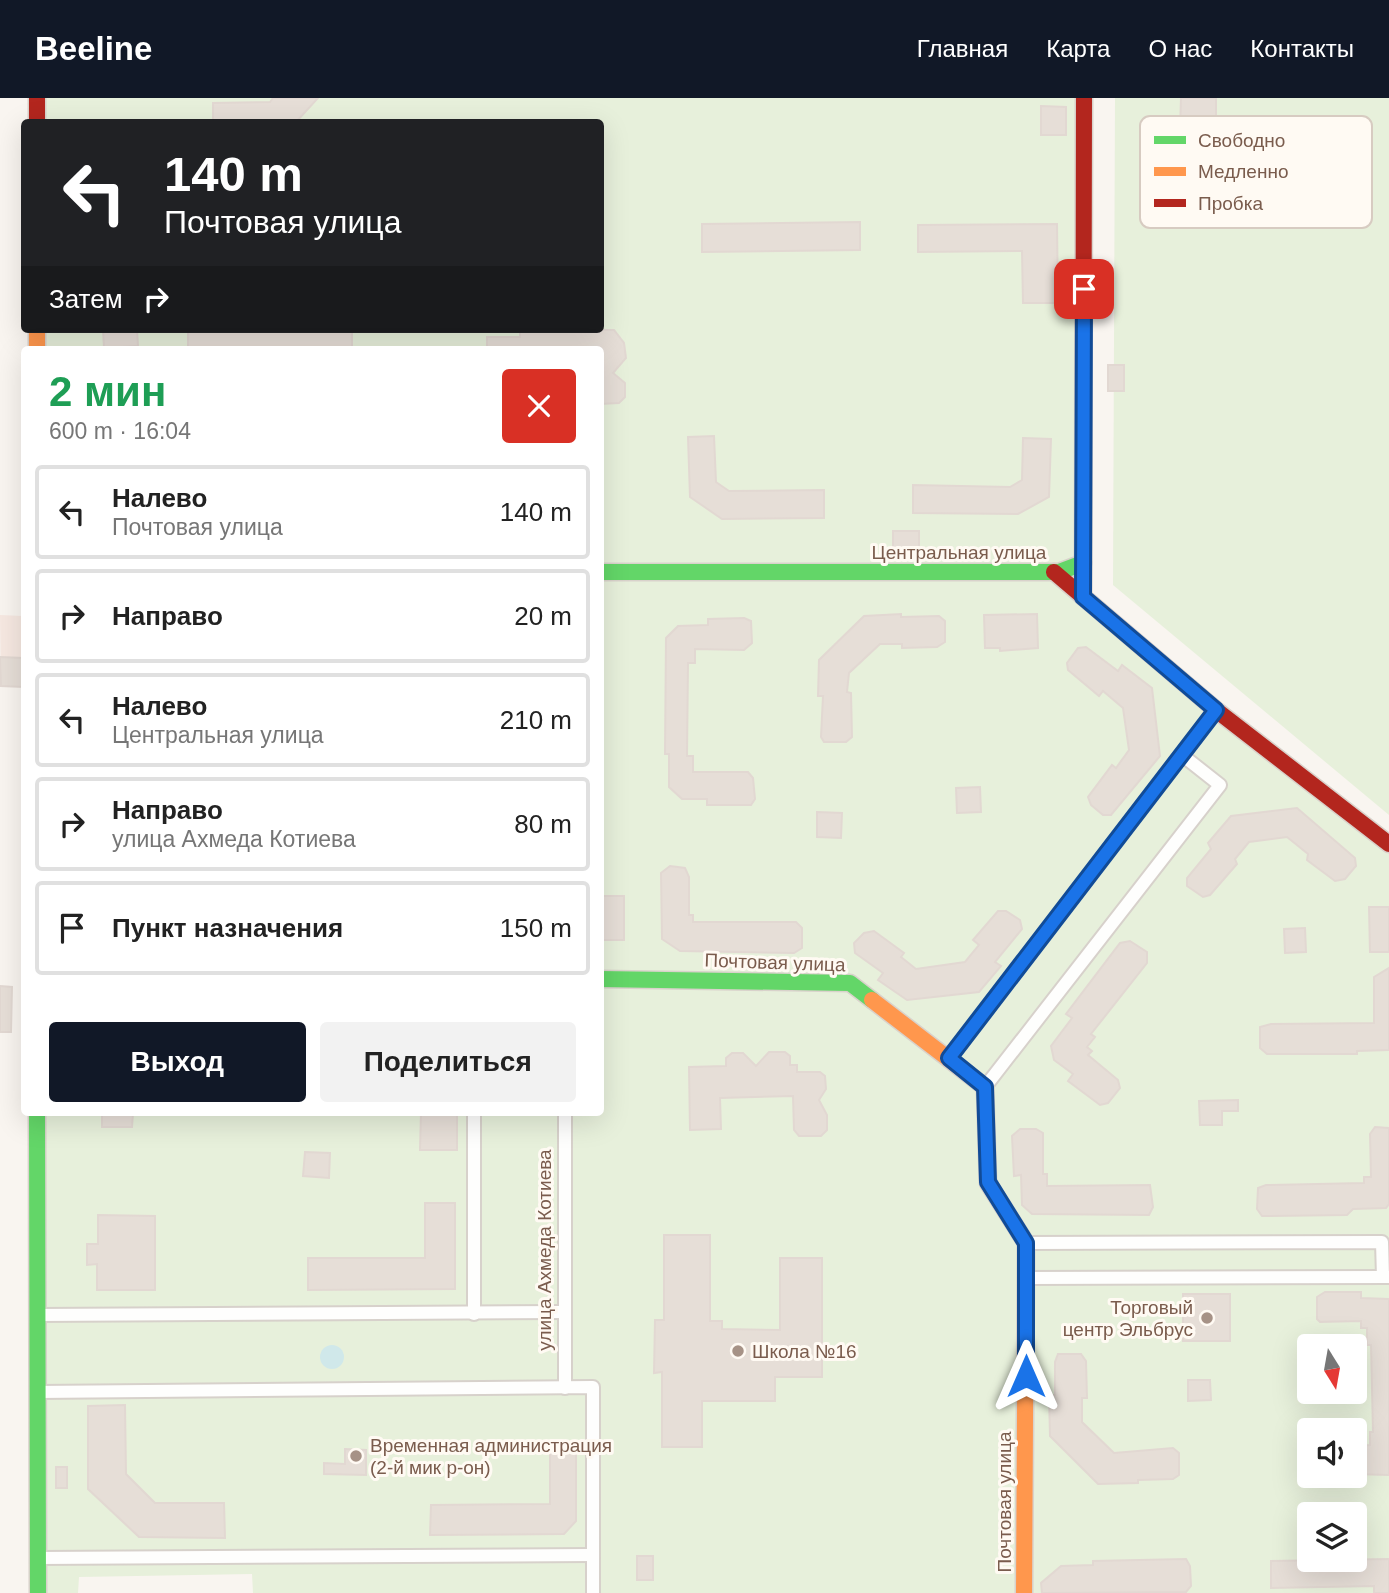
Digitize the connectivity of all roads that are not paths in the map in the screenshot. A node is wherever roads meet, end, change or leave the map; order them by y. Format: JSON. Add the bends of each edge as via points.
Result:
{"nodes":[{"id":1,"x":37,"y":98,"type":"edge"},
{"id":2,"x":1084,"y":98,"type":"edge"},
{"id":3,"x":37,"y":119,"type":"edge"},
{"id":4,"x":1083,"y":563,"type":"junction"},
{"id":5,"x":604,"y":572,"type":"edge"},
{"id":6,"x":1054,"y":572,"type":"junction"},
{"id":7,"x":1083,"y":597,"type":"junction"},
{"id":8,"x":1216,"y":710,"type":"junction"},
{"id":9,"x":1182,"y":755,"type":"junction"},
{"id":10,"x":1389,"y":844,"type":"edge"},
{"id":11,"x":604,"y":979,"type":"edge"},
{"id":12,"x":949,"y":1058,"type":"junction"},
{"id":13,"x":985,"y":1087,"type":"junction"},
{"id":14,"x":37,"y":1116,"type":"edge"},
{"id":15,"x":474,"y":1116,"type":"edge"},
{"id":16,"x":565,"y":1116,"type":"edge"},
{"id":17,"x":1026,"y":1243,"type":"junction"},
{"id":18,"x":1386,"y":1277,"type":"edge"},
{"id":19,"x":1026,"y":1279,"type":"junction"},
{"id":20,"x":565,"y":1312,"type":"junction"},
{"id":21,"x":474,"y":1314,"type":"junction"},
{"id":22,"x":37,"y":1315,"type":"junction"},
{"id":23,"x":565,"y":1388,"type":"junction"},
{"id":24,"x":37,"y":1392,"type":"junction"},
{"id":25,"x":593,"y":1555,"type":"junction"},
{"id":26,"x":37,"y":1558,"type":"junction"},
{"id":27,"x":38,"y":1593,"type":"edge"},
{"id":28,"x":593,"y":1593,"type":"edge"},
{"id":29,"x":1024,"y":1593,"type":"edge"}],
"edges":[{"from":1,"to":3,"type":"street"},
{"from":2,"to":4,"type":"street"},
{"from":4,"to":6,"type":"street"},
{"from":4,"to":7,"type":"street"},
{"from":5,"to":6,"type":"street","name":"Центральная улица"},
{"from":6,"to":7,"type":"street","name":"Центральная улица"},
{"from":7,"to":8,"type":"street","name":"Центральная улица"},
{"from":8,"to":9,"type":"street"},
{"from":8,"to":10,"type":"street","name":"Центральная улица"},
{"from":9,"to":12,"type":"street"},
{"from":9,"to":13,"type":"street","via":[[1220,785]]},
{"from":11,"to":12,"type":"street","name":"Почтовая улица","via":[[850,983]]},
{"from":12,"to":13,"type":"street","name":"Почтовая улица"},
{"from":13,"to":17,"type":"street","via":[[988,1182]]},
{"from":14,"to":22,"type":"street"},
{"from":15,"to":21,"type":"street"},
{"from":16,"to":20,"type":"street","name":"улица Ахмеда Котиева"},
{"from":17,"to":18,"type":"street","via":[[1382,1242]]},
{"from":17,"to":19,"type":"street","name":"Почтовая улица"},
{"from":18,"to":19,"type":"street"},
{"from":19,"to":29,"type":"street","name":"Почтовая улица"},
{"from":20,"to":21,"type":"street"},
{"from":20,"to":23,"type":"street","name":"улица Ахмеда Котиева"},
{"from":21,"to":22,"type":"street"},
{"from":22,"to":24,"type":"street"},
{"from":23,"to":24,"type":"street"},
{"from":23,"to":25,"type":"street","via":[[593,1387]]},
{"from":24,"to":26,"type":"street"},
{"from":25,"to":26,"type":"street"},
{"from":25,"to":28,"type":"street"},
{"from":26,"to":27,"type":"street"}]}
